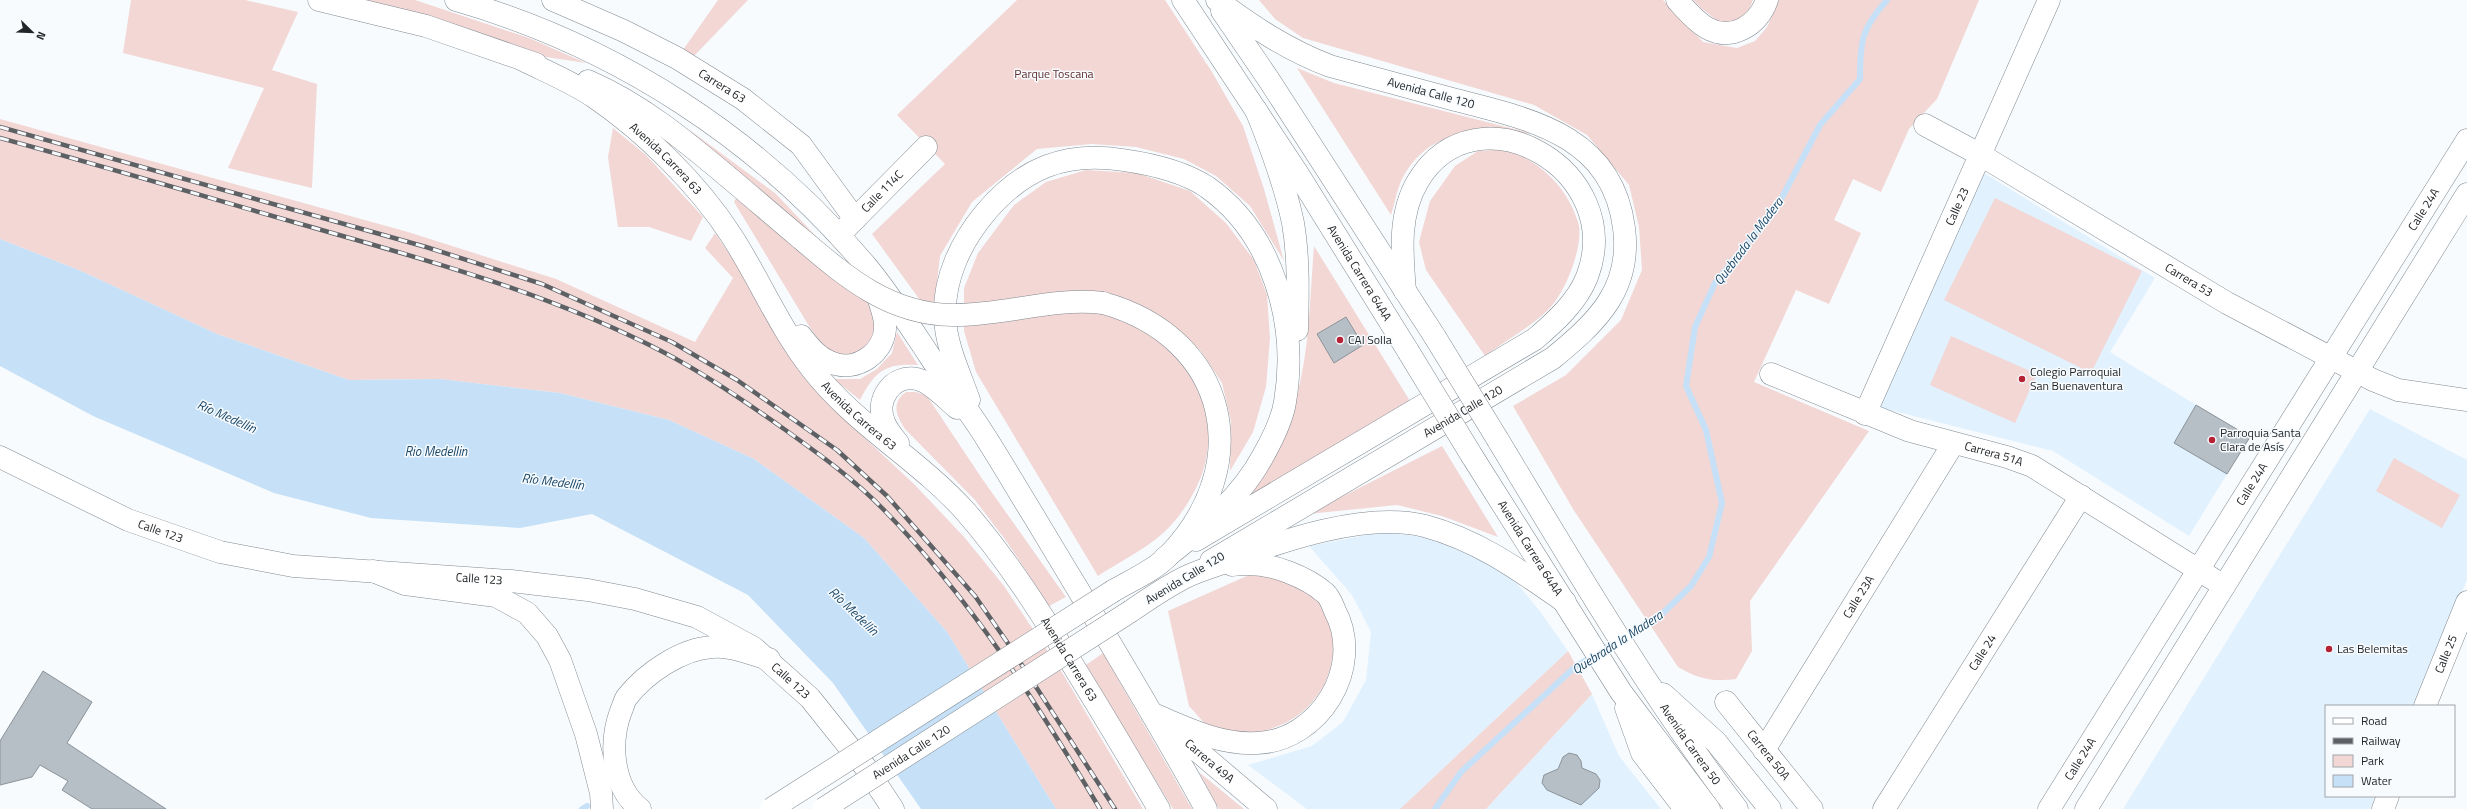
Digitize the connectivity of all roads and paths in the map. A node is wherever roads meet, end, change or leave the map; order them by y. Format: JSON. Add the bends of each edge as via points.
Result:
{"nodes":[{"id":1,"x":319,"y":0,"type":"edge"},
{"id":2,"x":456,"y":0,"type":"edge"},
{"id":3,"x":553,"y":0,"type":"edge"},
{"id":4,"x":1183,"y":0,"type":"edge"},
{"id":5,"x":1216,"y":0,"type":"edge"},
{"id":6,"x":1677,"y":0,"type":"edge"},
{"id":7,"x":1767,"y":0,"type":"edge"},
{"id":8,"x":2049,"y":0,"type":"edge"},
{"id":9,"x":523,"y":60,"type":"junction"},
{"id":10,"x":1256,"y":110,"type":"junction"},
{"id":11,"x":1925,"y":125,"type":"dead end"},
{"id":12,"x":2467,"y":140,"type":"edge"},
{"id":13,"x":926,"y":147,"type":"dead end"},
{"id":14,"x":1979,"y":154,"type":"junction"},
{"id":15,"x":2467,"y":194,"type":"edge"},
{"id":16,"x":855,"y":219,"type":"junction"},
{"id":17,"x":839,"y":235,"type":"junction"},
{"id":18,"x":867,"y":266,"type":"junction"},
{"id":19,"x":752,"y":269,"type":"junction"},
{"id":20,"x":1405,"y":291,"type":"junction"},
{"id":21,"x":2331,"y":358,"type":"junction"},
{"id":22,"x":2357,"y":372,"type":"junction"},
{"id":23,"x":1771,"y":374,"type":"dead end"},
{"id":24,"x":2467,"y":400,"type":"edge"},
{"id":25,"x":1285,"y":404,"type":"junction"},
{"id":26,"x":1865,"y":414,"type":"junction"},
{"id":27,"x":977,"y":423,"type":"junction"},
{"id":28,"x":1953,"y":444,"type":"junction"},
{"id":29,"x":905,"y":455,"type":"junction"},
{"id":30,"x":0,"y":457,"type":"edge"},
{"id":31,"x":2081,"y":496,"type":"junction"},
{"id":32,"x":1165,"y":558,"type":"junction"},
{"id":33,"x":2198,"y":570,"type":"junction"},
{"id":34,"x":373,"y":571,"type":"junction"},
{"id":35,"x":1181,"y":579,"type":"junction"},
{"id":36,"x":2224,"y":586,"type":"junction"},
{"id":37,"x":1565,"y":602,"type":"junction"},
{"id":38,"x":2467,"y":602,"type":"edge"},
{"id":39,"x":769,"y":659,"type":"junction"},
{"id":40,"x":1643,"y":678,"type":"junction"},
{"id":41,"x":1621,"y":692,"type":"junction"},
{"id":42,"x":1726,"y":702,"type":"dead end"},
{"id":43,"x":2425,"y":705,"type":"edge"},
{"id":44,"x":1153,"y":714,"type":"junction"},
{"id":45,"x":1764,"y":750,"type":"junction"},
{"id":46,"x":2388,"y":797,"type":"edge"},
{"id":47,"x":602,"y":809,"type":"edge"},
{"id":48,"x":640,"y":809,"type":"edge"},
{"id":49,"x":770,"y":809,"type":"edge"},
{"id":50,"x":823,"y":809,"type":"edge"},
{"id":51,"x":892,"y":809,"type":"edge"},
{"id":52,"x":1159,"y":809,"type":"edge"},
{"id":53,"x":1206,"y":809,"type":"edge"},
{"id":54,"x":1266,"y":809,"type":"edge"},
{"id":55,"x":1685,"y":809,"type":"edge"},
{"id":56,"x":1709,"y":809,"type":"edge"},
{"id":57,"x":1737,"y":809,"type":"edge"},
{"id":58,"x":1770,"y":809,"type":"edge"},
{"id":59,"x":1812,"y":809,"type":"edge"},
{"id":60,"x":1884,"y":809,"type":"edge"},
{"id":61,"x":2049,"y":809,"type":"edge"},
{"id":62,"x":2086,"y":809,"type":"edge"},
{"id":63,"x":2383,"y":809,"type":"edge"}],
"edges":[{"from":1,"to":9,"type":"main road","name":"Avenida Carrera 63","via":[[426,26]]},
{"from":2,"to":17,"type":"main road","via":[[515,19],[567,41],[669,93],[716,124],[763,162]]},
{"from":3,"to":16,"type":"main road","name":"Carrera 63","via":[[677,58],[743,99],[801,145]]},
{"from":4,"to":10,"type":"main road","name":"Avenida Carrera 64AA"},
{"from":5,"to":20,"type":"main road"},
{"from":5,"to":35,"type":"main road","name":"Avenida Calle 120","via":[[1255,28],[1310,59],[1531,120],[1566,137],[1602,169],[1622,217],[1626,243],[1623,271],[1613,296],[1600,316],[1553,358]]},
{"from":6,"to":7,"type":"main road","via":[[1708,28],[1732,33],[1744,29],[1755,21]]},
{"from":8,"to":14,"type":"main road","name":"Calle 23"},
{"from":9,"to":19,"type":"main road","name":"Avenida Carrera 63","via":[[587,93],[622,118],[681,173],[730,234]]},
{"from":9,"to":32,"type":"main road","name":"Avenida Carrera 63","bridge":true,"via":[[586,80],[636,105],[668,127],[860,287],[896,304],[952,315],[1079,300],[1103,303],[1145,318],[1176,340],[1189,354],[1203,377],[1219,418],[1217,465],[1201,511],[1186,534]]},
{"from":10,"to":25,"type":"main road","via":[[1277,162],[1293,228],[1298,291],[1297,345]]},
{"from":10,"to":37,"type":"main road","name":"Avenida Carrera 64AA","bridge":true},
{"from":11,"to":14,"type":"main road","name":"Carrera 53"},
{"from":12,"to":21,"type":"main road","name":"Calle 24A"},
{"from":13,"to":16,"type":"main road","name":"Calle 114C"},
{"from":14,"to":21,"type":"main road","name":"Carrera 53","via":[[2227,303]]},
{"from":14,"to":26,"type":"main road","name":"Calle 23"},
{"from":15,"to":22,"type":"main road"},
{"from":16,"to":17,"type":"main road","name":"Calle 114C"},
{"from":17,"to":18,"type":"main road"},
{"from":18,"to":19,"type":"main road","via":[[882,308],[885,326],[881,343],[872,356],[860,363],[845,366],[830,362],[811,348]]},
{"from":18,"to":27,"type":"main road"},
{"from":19,"to":29,"type":"main road","name":"Avenida Carrera 63","via":[[811,368],[854,413]]},
{"from":20,"to":32,"type":"main road","via":[[1402,234],[1409,204],[1418,181],[1434,161],[1454,147],[1496,138],[1536,150],[1555,162],[1574,180],[1587,202],[1593,228],[1587,277],[1570,304],[1551,325],[1528,343]]},
{"from":20,"to":40,"type":"main road","bridge":true},
{"from":21,"to":22,"type":"main road","name":"Carrera 53"},
{"from":21,"to":33,"type":"main road","name":"Calle 24A"},
{"from":22,"to":24,"type":"main road","name":"Carrera 53","via":[[2398,390]]},
{"from":22,"to":36,"type":"main road"},
{"from":23,"to":26,"type":"main road","name":"Carrera 51A"},
{"from":25,"to":27,"type":"main road","via":[[1288,332],[1281,296],[1268,265],[1244,225],[1228,206],[1206,187],[1184,175],[1157,166],[1100,156],[1047,164],[1029,174],[993,204],[963,242],[951,273],[945,318],[949,341]]},
{"from":25,"to":32,"type":"main road","via":[[1262,457],[1244,485],[1215,518]]},
{"from":26,"to":28,"type":"main road","name":"Carrera 51A"},
{"from":27,"to":29,"type":"main road","via":[[919,379],[907,378],[894,383],[886,392],[881,407],[884,422]]},
{"from":27,"to":44,"type":"main road"},
{"from":28,"to":31,"type":"main road","name":"Carrera 51A","via":[[2020,461]]},
{"from":28,"to":45,"type":"main road","name":"Calle 23A"},
{"from":29,"to":52,"type":"main road","name":"Avenida Carrera 63","via":[[964,510],[1011,570],[1043,615]]},
{"from":30,"to":34,"type":"main road","name":"Calle 123","via":[[128,520],[220,552],[293,566]]},
{"from":31,"to":33,"type":"main road","name":"Carrera 51A"},
{"from":31,"to":60,"type":"main road","name":"Calle 24"},
{"from":32,"to":49,"type":"main road","bridge":true},
{"from":33,"to":36,"type":"main road","name":"Carrera 51A"},
{"from":33,"to":61,"type":"main road","name":"Calle 24A"},
{"from":34,"to":39,"type":"main road","name":"Calle 123","via":[[557,586],[635,600],[697,617],[728,632]]},
{"from":34,"to":47,"type":"main road","via":[[405,584],[496,596],[527,613],[547,636],[560,660],[586,734],[601,793]]},
{"from":35,"to":37,"type":"main road","via":[[1289,538],[1342,527],[1390,523],[1424,526],[1477,544]]},
{"from":35,"to":44,"type":"main road","via":[[1244,563],[1273,567],[1302,578],[1326,594],[1339,618],[1346,645],[1342,675],[1328,703],[1305,725],[1283,739],[1258,743],[1231,742],[1204,735]]},
{"from":35,"to":50,"type":"main road","name":"Avenida Calle 120","bridge":true},
{"from":36,"to":62,"type":"main road"},
{"from":37,"to":41,"type":"main road","name":"Avenida Carrera 64AA"},
{"from":38,"to":43,"type":"main road","name":"Calle 25"},
{"from":39,"to":48,"type":"main road","via":[[729,648],[712,647],[684,654],[646,678],[626,698],[613,742],[616,766],[629,800]]},
{"from":39,"to":51,"type":"main road","name":"Calle 123","via":[[810,698],[866,768]]},
{"from":40,"to":57,"type":"main road","name":"Avenida Carrera 50"},
{"from":40,"to":58,"type":"main road","via":[[1704,729]]},
{"from":41,"to":55,"type":"main road","via":[[1642,753]]},
{"from":41,"to":56,"type":"main road","name":"Avenida Carrera 50"},
{"from":42,"to":45,"type":"main road","name":"Carrera 50A"},
{"from":44,"to":53,"type":"main road"},
{"from":44,"to":54,"type":"main road","name":"Carrera 49A"},
{"from":45,"to":59,"type":"main road","name":"Carrera 50A"},
{"from":46,"to":63,"type":"main road"}]}
